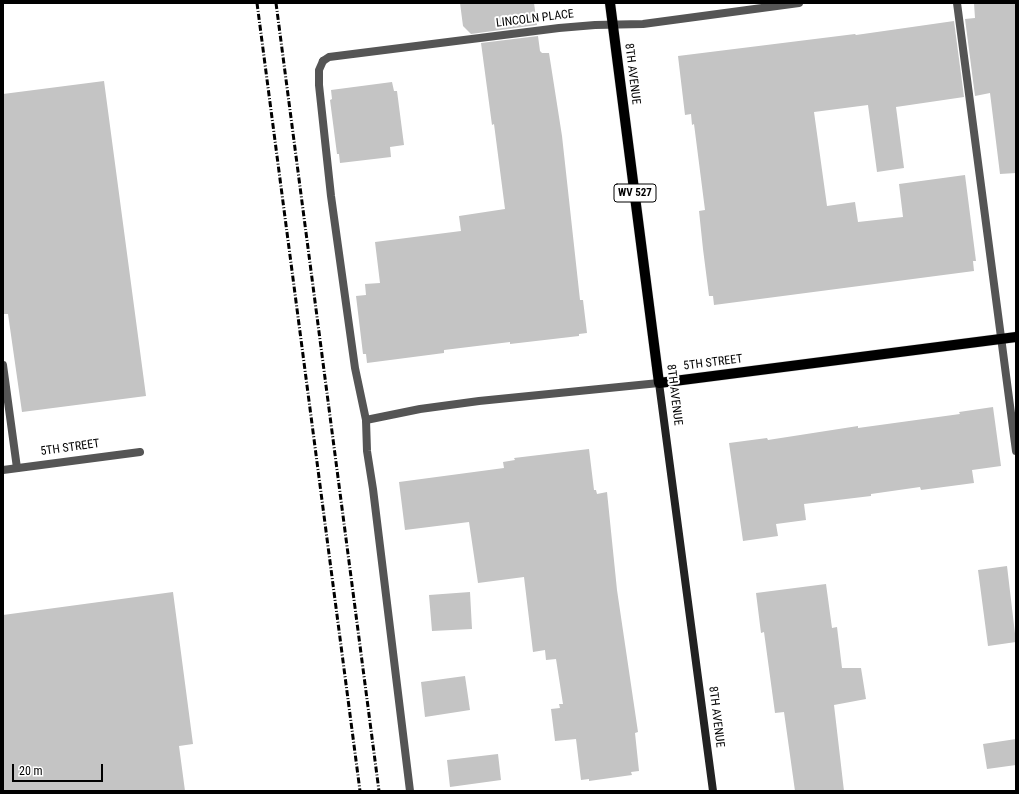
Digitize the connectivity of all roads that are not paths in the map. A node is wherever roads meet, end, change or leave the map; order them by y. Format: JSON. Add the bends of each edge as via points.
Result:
{"nodes":[{"id":1,"x":610,"y":3,"type":"edge"},
{"id":2,"x":799,"y":3,"type":"edge"},
{"id":3,"x":957,"y":3,"type":"edge"},
{"id":4,"x":613,"y":24,"type":"junction"},
{"id":5,"x":1016,"y":337,"type":"edge"},
{"id":6,"x":1001,"y":339,"type":"junction"},
{"id":7,"x":3,"y":365,"type":"edge"},
{"id":8,"x":659,"y":383,"type":"junction"},
{"id":9,"x":366,"y":420,"type":"junction"},
{"id":10,"x":1016,"y":451,"type":"edge"},
{"id":11,"x":140,"y":452,"type":"dead end"},
{"id":12,"x":17,"y":468,"type":"junction"},
{"id":13,"x":3,"y":470,"type":"edge"},
{"id":14,"x":410,"y":791,"type":"edge"},
{"id":15,"x":712,"y":791,"type":"edge"}],
"edges":[{"from":1,"to":4,"type":"main road","name":"8TH AVENUE","number":"WV 527"},
{"from":2,"to":4,"type":"street","name":"LINCOLN PLACE","via":[[643,24]]},
{"from":3,"to":6,"type":"street"},
{"from":4,"to":8,"type":"main road","name":"8TH AVENUE","number":"WV 527"},
{"from":4,"to":9,"type":"street","name":"LINCOLN PLACE","via":[[329,57],[323,61],[319,70],[319,85],[331,196],[355,368]]},
{"from":5,"to":6,"type":"main road","name":"5TH STREET"},
{"from":6,"to":8,"type":"main road","name":"5TH STREET"},
{"from":6,"to":10,"type":"street"},
{"from":7,"to":12,"type":"street"},
{"from":8,"to":9,"type":"street","name":"5TH STREET","via":[[479,401]]},
{"from":8,"to":15,"type":"street","name":"8TH AVENUE"},
{"from":9,"to":14,"type":"street","via":[[367,451]]},
{"from":11,"to":12,"type":"street","name":"5TH STREET"},
{"from":12,"to":13,"type":"street","name":"5TH STREET"}]}
